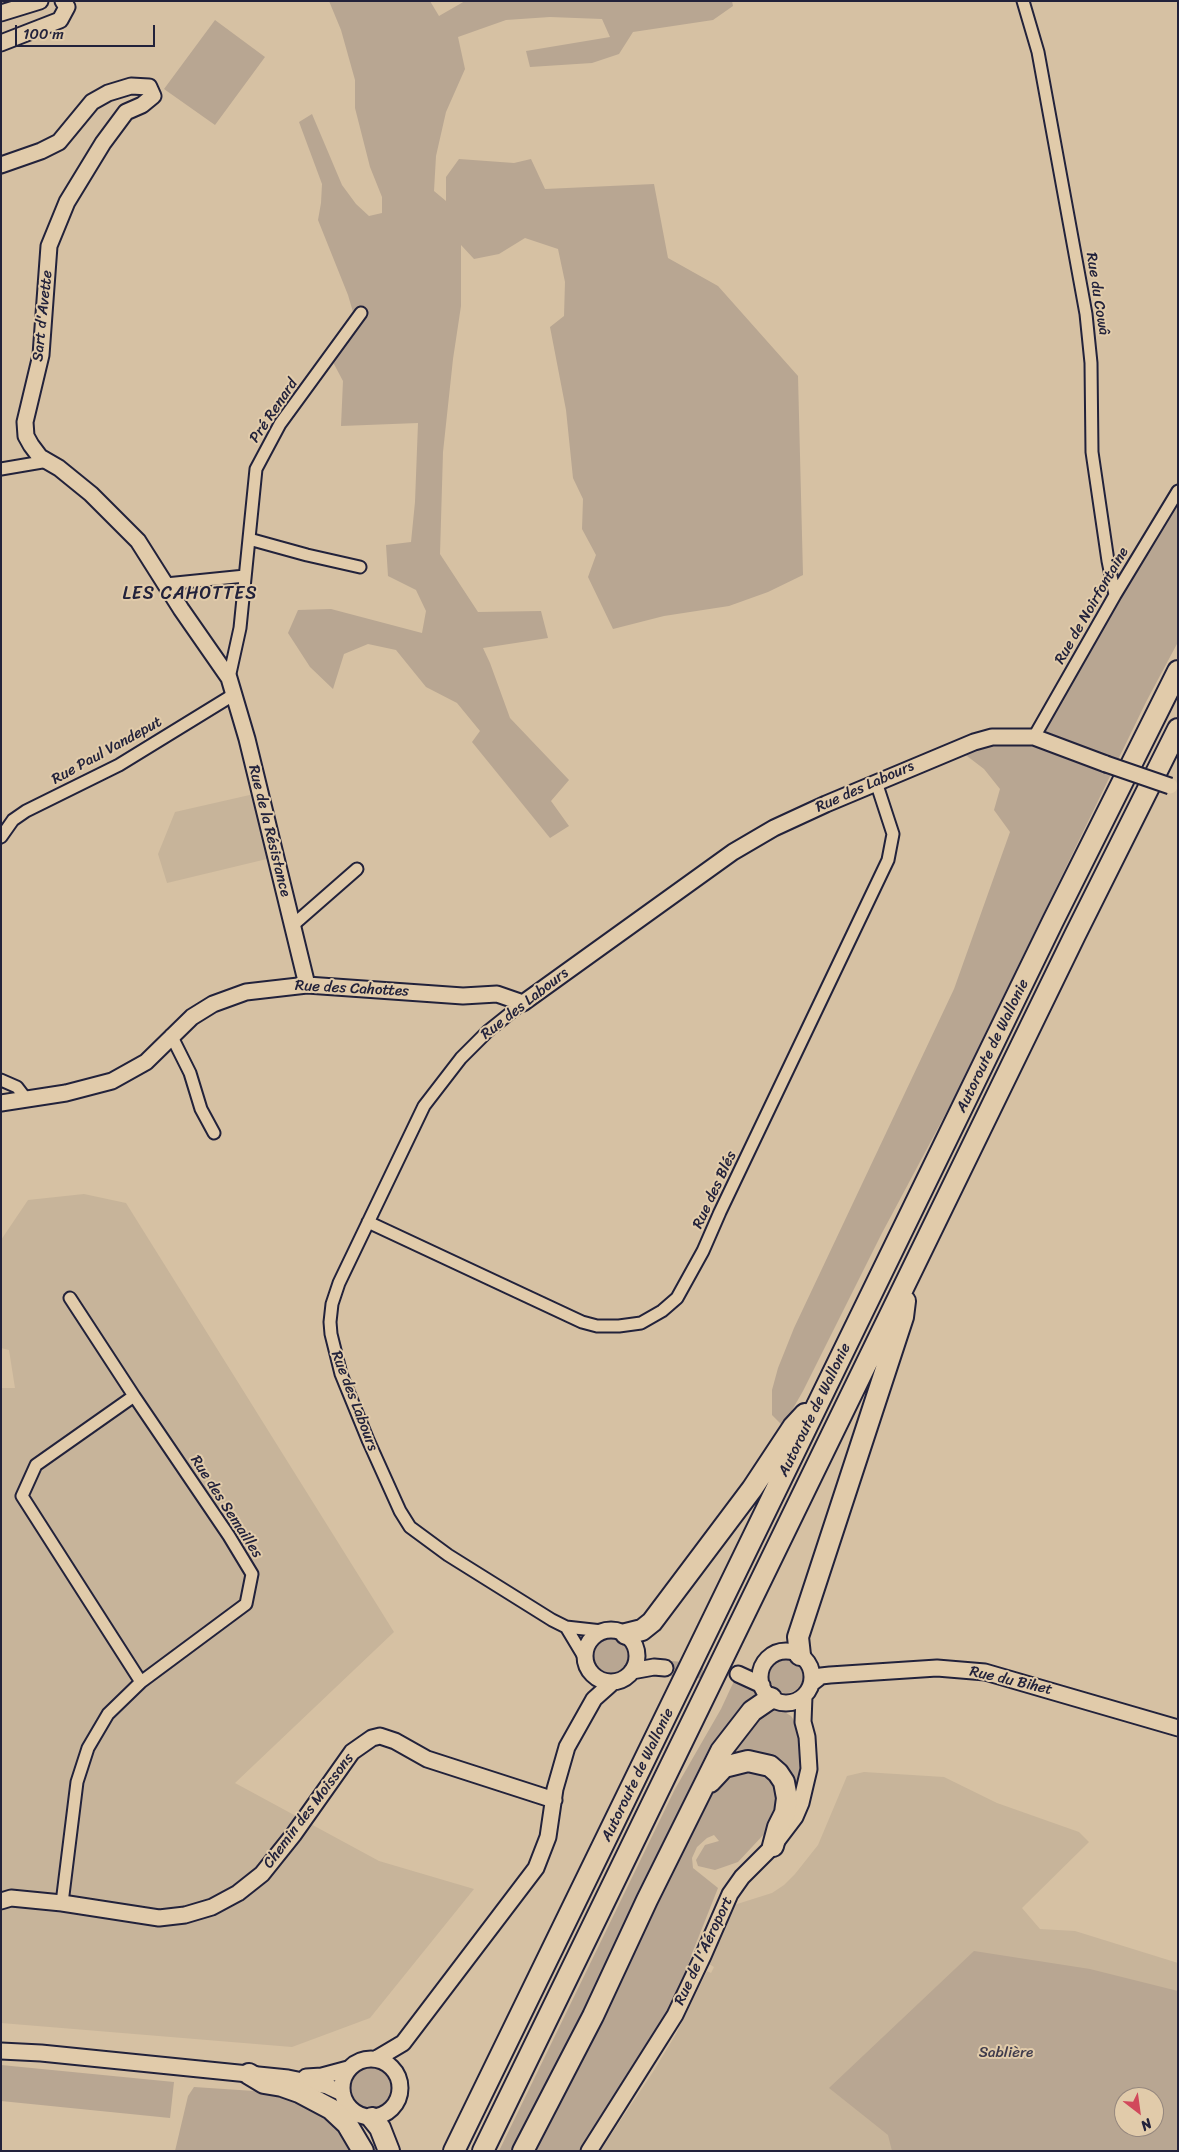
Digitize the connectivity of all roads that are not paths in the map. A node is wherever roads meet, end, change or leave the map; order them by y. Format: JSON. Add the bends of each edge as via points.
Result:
{"nodes":[{"id":1,"x":40,"y":1,"type":"edge"},
{"id":2,"x":63,"y":1,"type":"edge"},
{"id":3,"x":1023,"y":1,"type":"edge"},
{"id":4,"x":1,"y":13,"type":"edge"},
{"id":5,"x":1,"y":43,"type":"edge"},
{"id":6,"x":1,"y":165,"type":"edge"},
{"id":7,"x":361,"y":313,"type":"dead end"},
{"id":8,"x":48,"y":462,"type":"junction"},
{"id":9,"x":1,"y":468,"type":"edge"},
{"id":10,"x":1178,"y":491,"type":"edge"},
{"id":11,"x":249,"y":539,"type":"junction"},
{"id":12,"x":360,"y":567,"type":"dead end"},
{"id":13,"x":245,"y":576,"type":"junction"},
{"id":14,"x":166,"y":584,"type":"junction"},
{"id":15,"x":1115,"y":595,"type":"junction"},
{"id":16,"x":1178,"y":671,"type":"edge"},
{"id":17,"x":229,"y":678,"type":"junction"},
{"id":18,"x":233,"y":695,"type":"junction"},
{"id":19,"x":1178,"y":729,"type":"edge"},
{"id":20,"x":1034,"y":737,"type":"junction"},
{"id":21,"x":876,"y":782,"type":"junction"},
{"id":22,"x":1174,"y":788,"type":"edge"},
{"id":23,"x":1,"y":837,"type":"edge"},
{"id":24,"x":357,"y":869,"type":"dead end"},
{"id":25,"x":293,"y":925,"type":"junction"},
{"id":26,"x":307,"y":985,"type":"junction"},
{"id":27,"x":523,"y":1003,"type":"junction"},
{"id":28,"x":172,"y":1035,"type":"junction"},
{"id":29,"x":1,"y":1080,"type":"edge"},
{"id":30,"x":27,"y":1100,"type":"junction"},
{"id":31,"x":1,"y":1103,"type":"edge"},
{"id":32,"x":215,"y":1132,"type":"dead end"},
{"id":33,"x":368,"y":1222,"type":"junction"},
{"id":34,"x":909,"y":1277,"type":"junction"},
{"id":35,"x":70,"y":1298,"type":"dead end"},
{"id":36,"x":134,"y":1396,"type":"junction"},
{"id":37,"x":822,"y":1396,"type":"junction"},
{"id":38,"x":566,"y":1627,"type":"junction"},
{"id":39,"x":602,"y":1631,"type":"junction"},
{"id":40,"x":626,"y":1634,"type":"junction"},
{"id":41,"x":637,"y":1656,"type":"junction"},
{"id":42,"x":584,"y":1657,"type":"junction"},
{"id":43,"x":805,"y":1661,"type":"junction"},
{"id":44,"x":762,"y":1668,"type":"junction"},
{"id":45,"x":632,"y":1671,"type":"junction"},
{"id":46,"x":590,"y":1673,"type":"junction"},
{"id":47,"x":141,"y":1682,"type":"junction"},
{"id":48,"x":612,"y":1683,"type":"junction"},
{"id":49,"x":812,"y":1683,"type":"junction"},
{"id":50,"x":771,"y":1695,"type":"junction"},
{"id":51,"x":804,"y":1696,"type":"junction"},
{"id":52,"x":594,"y":1699,"type":"junction"},
{"id":53,"x":1178,"y":1720,"type":"edge"},
{"id":54,"x":803,"y":1722,"type":"junction"},
{"id":55,"x":1178,"y":1728,"type":"edge"},
{"id":56,"x":699,"y":1794,"type":"junction"},
{"id":57,"x":554,"y":1800,"type":"junction"},
{"id":58,"x":773,"y":1846,"type":"junction"},
{"id":59,"x":1,"y":1901,"type":"edge"},
{"id":60,"x":62,"y":1903,"type":"junction"},
{"id":61,"x":403,"y":2043,"type":"junction"},
{"id":62,"x":1,"y":2051,"type":"edge"},
{"id":63,"x":376,"y":2059,"type":"junction"},
{"id":64,"x":348,"y":2069,"type":"junction"},
{"id":65,"x":395,"y":2072,"type":"junction"},
{"id":66,"x":249,"y":2074,"type":"junction"},
{"id":67,"x":288,"y":2078,"type":"junction"},
{"id":68,"x":342,"y":2094,"type":"junction"},
{"id":69,"x":372,"y":2118,"type":"junction"},
{"id":70,"x":363,"y":2151,"type":"edge"},
{"id":71,"x":390,"y":2151,"type":"edge"},
{"id":72,"x":454,"y":2151,"type":"edge"},
{"id":73,"x":483,"y":2151,"type":"edge"},
{"id":74,"x":523,"y":2151,"type":"edge"},
{"id":75,"x":588,"y":2151,"type":"edge"}],
"edges":[{"from":1,"to":4,"type":"street"},
{"from":2,"to":5,"type":"street","via":[[67,7],[60,20]]},
{"from":3,"to":15,"type":"street","name":"Rue du Cowâ","via":[[1033,32],[1086,314],[1091,363],[1092,452]]},
{"from":6,"to":8,"type":"street","name":"Sart d'Avette","via":[[59,142],[92,102],[108,93],[131,86],[149,87],[153,96],[126,112],[103,143],[67,202],[50,246],[41,355],[25,422],[26,436],[31,445]]},
{"from":7,"to":11,"type":"street","name":"Pré Renard","via":[[280,424],[260,459],[256,468]]},
{"from":8,"to":9,"type":"street"},
{"from":8,"to":14,"type":"street","name":"Sart d'Avette","via":[[92,494],[138,540]]},
{"from":10,"to":15,"type":"street","name":"Rue de Noirfontaine"},
{"from":11,"to":12,"type":"street"},
{"from":11,"to":13,"type":"street","name":"Pré Renard"},
{"from":13,"to":14,"type":"street"},
{"from":13,"to":17,"type":"street","name":"Pré Renard","via":[[240,628]]},
{"from":14,"to":17,"type":"street","name":"Sart d'Avette"},
{"from":15,"to":20,"type":"street","name":"Rue de Noirfontaine"},
{"from":16,"to":37,"type":"highway","name":"Autoroute de Wallonie"},
{"from":17,"to":18,"type":"street","name":"Rue de la Résistance"},
{"from":18,"to":23,"type":"street","name":"Rue Paul Vandeput","via":[[120,765],[26,811],[13,820]]},
{"from":18,"to":25,"type":"street","name":"Rue de la Résistance"},
{"from":19,"to":34,"type":"highway","name":"Autoroute de Wallonie"},
{"from":20,"to":21,"type":"street","name":"Rue des Labours","via":[[992,737],[945,752]]},
{"from":20,"to":22,"type":"street","name":"Rue des Labours","bridge":true},
{"from":21,"to":27,"type":"street","name":"Rue des Labours","via":[[774,828],[733,852]]},
{"from":21,"to":33,"type":"street","name":"Rue des Blés","via":[[893,834],[888,860],[703,1251],[677,1298],[662,1312],[641,1323],[619,1326],[582,1322]]},
{"from":24,"to":25,"type":"street"},
{"from":25,"to":26,"type":"street","name":"Rue de la Résistance"},
{"from":26,"to":27,"type":"street","name":"Rue des Cahottes","via":[[463,996],[497,994]]},
{"from":26,"to":28,"type":"street","name":"Rue des Cahottes","via":[[246,992],[213,1004]]},
{"from":27,"to":33,"type":"street","name":"Rue des Labours","via":[[481,1038],[424,1106]]},
{"from":28,"to":30,"type":"street","name":"Rue des Cahottes","via":[[146,1062],[112,1081]]},
{"from":28,"to":32,"type":"street","via":[[190,1073],[201,1110]]},
{"from":29,"to":30,"type":"street","via":[[17,1088]]},
{"from":30,"to":31,"type":"street","name":"Rue des Cahottes"},
{"from":33,"to":38,"type":"street","name":"Rue des Labours","via":[[332,1304],[331,1334],[341,1374],[400,1511],[410,1527],[432,1544]]},
{"from":34,"to":43,"type":"highway","via":[[903,1317],[798,1637]]},
{"from":34,"to":73,"type":"highway","name":"Autoroute de Wallonie"},
{"from":35,"to":36,"type":"street","name":"Rue des Semailles"},
{"from":36,"to":47,"type":"street","via":[[36,1465],[22,1496]]},
{"from":36,"to":47,"type":"street","name":"Rue des Semailles","via":[[252,1574],[246,1604]]},
{"from":37,"to":40,"type":"highway","via":[[793,1427],[752,1489],[652,1622],[642,1630]]},
{"from":37,"to":72,"type":"highway","name":"Autoroute de Wallonie"},
{"from":38,"to":39,"type":"street","name":"Rue des Labours"},
{"from":38,"to":42,"type":"street","name":"Rue des Labours"},
{"from":39,"to":40,"type":"street"},
{"from":39,"to":42,"type":"street","via":[[588,1641]]},
{"from":40,"to":41,"type":"street","via":[[636,1647]]},
{"from":41,"to":45,"type":"street"},
{"from":41,"to":45,"type":"street","via":[[659,1668]]},
{"from":42,"to":46,"type":"street"},
{"from":43,"to":44,"type":"street","name":"Rue du Bihet","via":[[792,1651],[782,1651],[766,1660]]},
{"from":43,"to":49,"type":"street"},
{"from":43,"to":53,"type":"street","name":"Rue du Bihet","via":[[820,1670],[938,1661],[986,1665]]},
{"from":44,"to":50,"type":"street"},
{"from":44,"to":50,"type":"street","name":"Rue du Bihet","via":[[738,1674]]},
{"from":45,"to":48,"type":"street"},
{"from":46,"to":48,"type":"street"},
{"from":46,"to":52,"type":"street"},
{"from":47,"to":60,"type":"street","name":"Rue des Semailles","via":[[108,1714],[88,1748],[78,1782]]},
{"from":48,"to":52,"type":"street"},
{"from":49,"to":51,"type":"street"},
{"from":49,"to":55,"type":"street","name":"Rue du Bihet","via":[[821,1676],[937,1668],[985,1672]]},
{"from":50,"to":51,"type":"street","via":[[794,1702]]},
{"from":50,"to":54,"type":"street"},
{"from":50,"to":56,"type":"highway","via":[[738,1726]]},
{"from":51,"to":54,"type":"street","name":"Rue de l'Aéroport"},
{"from":52,"to":57,"type":"street","via":[[567,1747]]},
{"from":54,"to":58,"type":"street","name":"Rue de l'Aéroport","via":[[810,1753],[806,1786],[795,1817]]},
{"from":56,"to":58,"type":"highway","via":[[724,1767],[748,1761],[770,1766],[781,1777],[787,1791],[785,1813]]},
{"from":56,"to":74,"type":"highway","via":[[594,2016]]},
{"from":57,"to":60,"type":"street","name":"Chemin des Moissons","via":[[427,1759],[380,1736],[352,1752],[280,1852],[262,1874],[238,1894],[212,1907],[159,1918]]},
{"from":57,"to":61,"type":"street","via":[[548,1837],[536,1868]]},
{"from":58,"to":75,"type":"street","name":"Rue de l'Aéroport","via":[[730,1894],[675,2014]]},
{"from":59,"to":60,"type":"street","name":"Chemin des Moissons","via":[[11,1898]]},
{"from":61,"to":63,"type":"street"},
{"from":61,"to":65,"type":"street"},
{"from":62,"to":66,"type":"street"},
{"from":63,"to":64,"type":"street","via":[[363,2060]]},
{"from":63,"to":65,"type":"street","via":[[388,2064]]},
{"from":64,"to":67,"type":"street","via":[[322,2076]]},
{"from":64,"to":68,"type":"street","via":[[342,2080]]},
{"from":65,"to":69,"type":"street","via":[[401,2089],[397,2103],[386,2114]]},
{"from":66,"to":67,"type":"street"},
{"from":66,"to":70,"type":"highway","via":[[264,2083],[299,2092],[331,2109],[347,2124]]},
{"from":67,"to":68,"type":"street","via":[[327,2086]]},
{"from":68,"to":69,"type":"street","via":[[352,2111]]},
{"from":69,"to":71,"type":"highway"}]}
